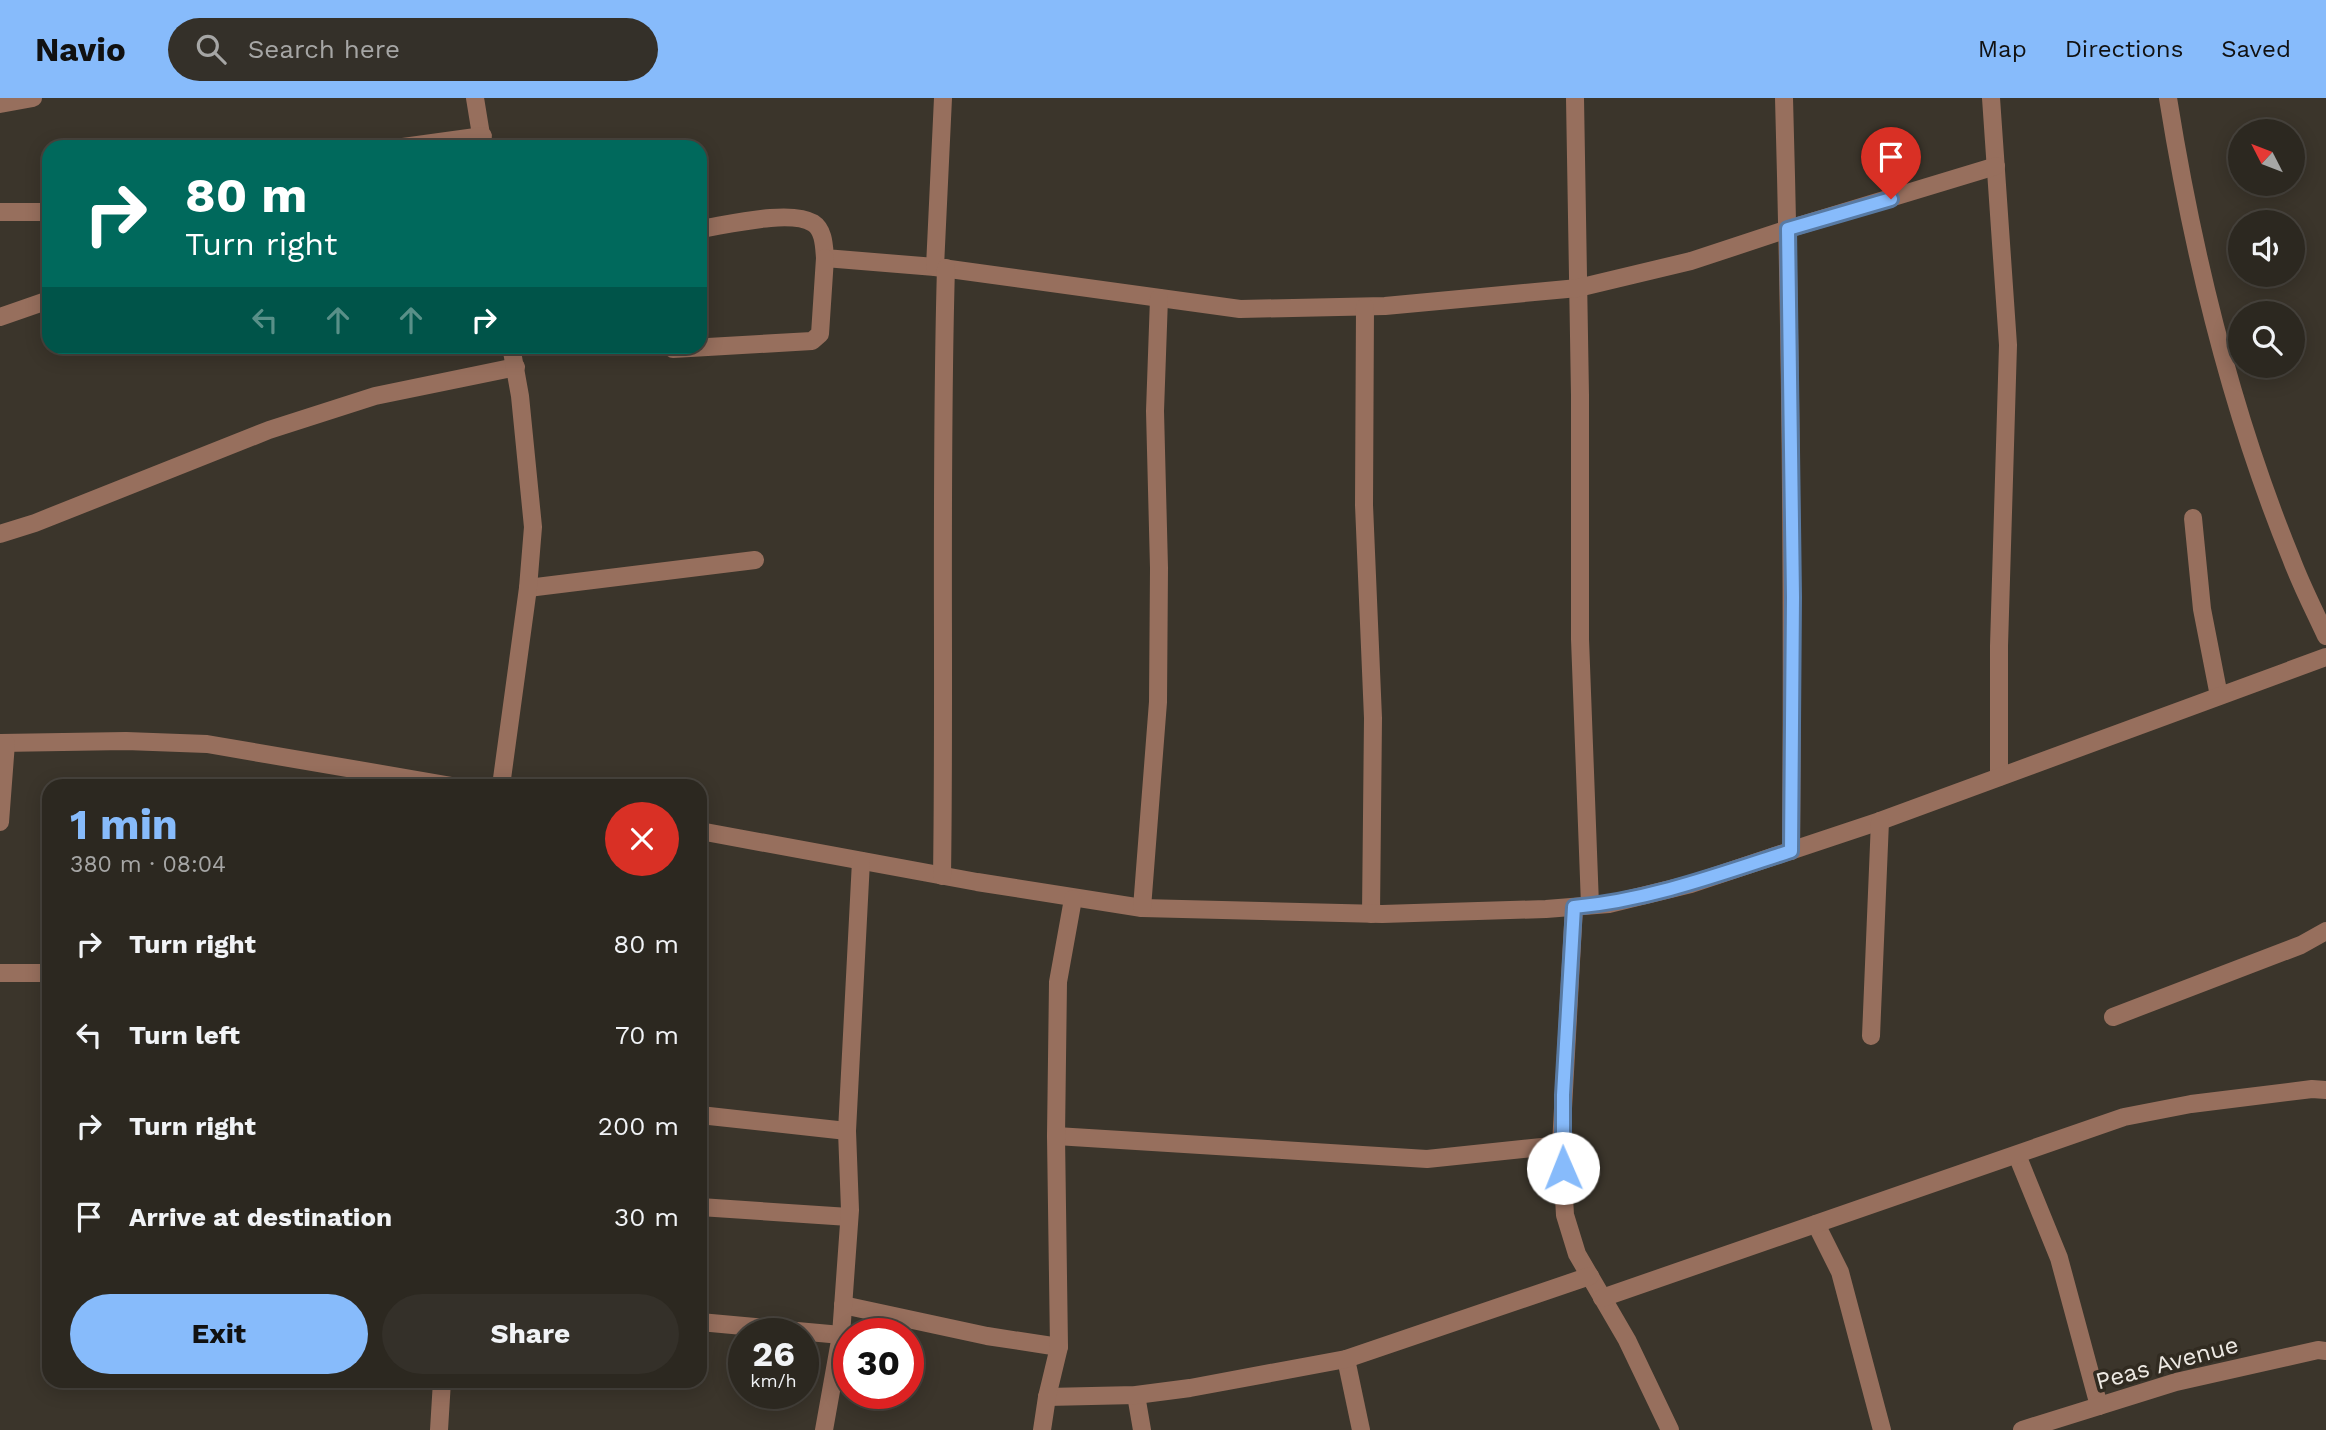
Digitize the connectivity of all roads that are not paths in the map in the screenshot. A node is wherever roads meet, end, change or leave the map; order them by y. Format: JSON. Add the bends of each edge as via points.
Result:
{"nodes":[{"id":1,"x":33,"y":98,"type":"edge"},
{"id":2,"x":475,"y":98,"type":"edge"},
{"id":3,"x":943,"y":98,"type":"edge"},
{"id":4,"x":1575,"y":98,"type":"edge"},
{"id":5,"x":1784,"y":98,"type":"edge"},
{"id":6,"x":1991,"y":98,"type":"edge"},
{"id":7,"x":2168,"y":98,"type":"edge"},
{"id":8,"x":0,"y":104,"type":"edge"},
{"id":9,"x":483,"y":140,"type":"edge"},
{"id":10,"x":1996,"y":166,"type":"junction"},
{"id":11,"x":0,"y":212,"type":"edge"},
{"id":12,"x":42,"y":212,"type":"edge"},
{"id":13,"x":707,"y":228,"type":"edge"},
{"id":14,"x":1788,"y":229,"type":"junction"},
{"id":15,"x":825,"y":258,"type":"junction"},
{"id":16,"x":941,"y":268,"type":"junction"},
{"id":17,"x":1578,"y":288,"type":"junction"},
{"id":18,"x":1159,"y":298,"type":"junction"},
{"id":19,"x":42,"y":302,"type":"edge"},
{"id":20,"x":1365,"y":307,"type":"junction"},
{"id":21,"x":0,"y":317,"type":"edge"},
{"id":22,"x":707,"y":347,"type":"edge"},
{"id":23,"x":513,"y":354,"type":"edge"},
{"id":24,"x":516,"y":367,"type":"junction"},
{"id":25,"x":2193,"y":518,"type":"dead end"},
{"id":26,"x":0,"y":534,"type":"edge"},
{"id":27,"x":755,"y":560,"type":"dead end"},
{"id":28,"x":528,"y":588,"type":"junction"},
{"id":29,"x":2326,"y":636,"type":"edge"},
{"id":30,"x":2326,"y":657,"type":"edge"},
{"id":31,"x":2219,"y":696,"type":"junction"},
{"id":32,"x":3,"y":743,"type":"edge"},
{"id":33,"x":1999,"y":778,"type":"junction"},
{"id":34,"x":402,"y":779,"type":"edge"},
{"id":35,"x":502,"y":779,"type":"edge"},
{"id":36,"x":1880,"y":821,"type":"junction"},
{"id":37,"x":0,"y":822,"type":"edge"},
{"id":38,"x":707,"y":832,"type":"edge"},
{"id":39,"x":1791,"y":851,"type":"junction"},
{"id":40,"x":861,"y":861,"type":"junction"},
{"id":41,"x":942,"y":876,"type":"junction"},
{"id":42,"x":1073,"y":899,"type":"junction"},
{"id":43,"x":1582,"y":906,"type":"junction"},
{"id":44,"x":1142,"y":908,"type":"junction"},
{"id":45,"x":1371,"y":914,"type":"junction"},
{"id":46,"x":2326,"y":931,"type":"edge"},
{"id":47,"x":0,"y":973,"type":"edge"},
{"id":48,"x":42,"y":973,"type":"edge"},
{"id":49,"x":2113,"y":1017,"type":"dead end"},
{"id":50,"x":1871,"y":1036,"type":"dead end"},
{"id":51,"x":2326,"y":1090,"type":"edge"},
{"id":52,"x":707,"y":1116,"type":"edge"},
{"id":53,"x":846,"y":1131,"type":"junction"},
{"id":54,"x":1056,"y":1136,"type":"junction"},
{"id":55,"x":1561,"y":1145,"type":"junction"},
{"id":56,"x":2017,"y":1155,"type":"junction"},
{"id":57,"x":707,"y":1207,"type":"edge"},
{"id":58,"x":849,"y":1217,"type":"junction"},
{"id":59,"x":1816,"y":1224,"type":"junction"},
{"id":60,"x":1590,"y":1276,"type":"junction"},
{"id":61,"x":1602,"y":1298,"type":"junction"},
{"id":62,"x":843,"y":1305,"type":"junction"},
{"id":63,"x":842,"y":1318,"type":"edge"},
{"id":64,"x":707,"y":1323,"type":"edge"},
{"id":65,"x":833,"y":1334,"type":"edge"},
{"id":66,"x":1059,"y":1347,"type":"junction"},
{"id":67,"x":2326,"y":1351,"type":"edge"},
{"id":68,"x":1346,"y":1359,"type":"junction"},
{"id":69,"x":833,"y":1380,"type":"edge"},
{"id":70,"x":442,"y":1388,"type":"edge"},
{"id":71,"x":1136,"y":1395,"type":"junction"},
{"id":72,"x":1047,"y":1398,"type":"junction"},
{"id":73,"x":2099,"y":1406,"type":"junction"},
{"id":74,"x":439,"y":1430,"type":"edge"},
{"id":75,"x":824,"y":1430,"type":"edge"},
{"id":76,"x":1042,"y":1430,"type":"edge"},
{"id":77,"x":1142,"y":1430,"type":"edge"},
{"id":78,"x":1361,"y":1430,"type":"edge"},
{"id":79,"x":1670,"y":1430,"type":"edge"},
{"id":80,"x":1882,"y":1430,"type":"edge"},
{"id":81,"x":2022,"y":1430,"type":"edge"}],
"edges":[{"from":1,"to":8,"type":"street"},
{"from":2,"to":9,"type":"street"},
{"from":3,"to":16,"type":"street"},
{"from":4,"to":17,"type":"street"},
{"from":5,"to":14,"type":"street"},
{"from":6,"to":10,"type":"street"},
{"from":7,"to":29,"type":"street","via":[[2204,283],[2241,417],[2291,560]]},
{"from":10,"to":14,"type":"street"},
{"from":10,"to":33,"type":"street","via":[[2008,345]]},
{"from":11,"to":12,"type":"street"},
{"from":13,"to":15,"type":"street","via":[[784,216],[812,223],[822,234]]},
{"from":14,"to":17,"type":"street","via":[[1691,261]]},
{"from":14,"to":39,"type":"street"},
{"from":15,"to":16,"type":"street"},
{"from":15,"to":22,"type":"street","via":[[820,334],[812,341]]},
{"from":16,"to":18,"type":"street"},
{"from":16,"to":41,"type":"street"},
{"from":17,"to":20,"type":"street"},
{"from":17,"to":43,"type":"street"},
{"from":18,"to":20,"type":"street","via":[[1240,309]]},
{"from":18,"to":44,"type":"street","via":[[1155,411],[1158,702]]},
{"from":19,"to":21,"type":"street"},
{"from":20,"to":45,"type":"street","via":[[1364,505],[1373,718]]},
{"from":23,"to":24,"type":"street"},
{"from":24,"to":26,"type":"street","via":[[374,396],[269,430]]},
{"from":24,"to":28,"type":"street","via":[[533,527]]},
{"from":25,"to":31,"type":"street","via":[[2202,609]]},
{"from":27,"to":28,"type":"street"},
{"from":28,"to":35,"type":"street"},
{"from":30,"to":31,"type":"street"},
{"from":31,"to":33,"type":"street"},
{"from":32,"to":34,"type":"street","via":[[207,744]]},
{"from":32,"to":37,"type":"street"},
{"from":33,"to":36,"type":"street"},
{"from":36,"to":39,"type":"street"},
{"from":36,"to":50,"type":"street"},
{"from":38,"to":40,"type":"street"},
{"from":39,"to":43,"type":"street","via":[[1691,884]]},
{"from":40,"to":41,"type":"street"},
{"from":40,"to":53,"type":"street"},
{"from":41,"to":42,"type":"street"},
{"from":42,"to":44,"type":"street"},
{"from":42,"to":54,"type":"street","via":[[1058,982]]},
{"from":43,"to":45,"type":"street"},
{"from":43,"to":55,"type":"street"},
{"from":44,"to":45,"type":"street"},
{"from":46,"to":49,"type":"street","via":[[2301,945]]},
{"from":47,"to":48,"type":"street"},
{"from":51,"to":56,"type":"street","via":[[2191,1104],[2124,1117]]},
{"from":52,"to":53,"type":"street"},
{"from":53,"to":58,"type":"street"},
{"from":54,"to":55,"type":"street","via":[[1427,1159]]},
{"from":54,"to":66,"type":"street"},
{"from":55,"to":60,"type":"street","via":[[1565,1215],[1577,1254]]},
{"from":56,"to":59,"type":"street"},
{"from":56,"to":73,"type":"street","via":[[2059,1258]]},
{"from":57,"to":58,"type":"street"},
{"from":58,"to":62,"type":"street"},
{"from":59,"to":61,"type":"street"},
{"from":59,"to":80,"type":"street","via":[[1840,1272]]},
{"from":60,"to":61,"type":"street"},
{"from":60,"to":68,"type":"street"},
{"from":61,"to":79,"type":"street"},
{"from":62,"to":63,"type":"street"},
{"from":62,"to":66,"type":"street"},
{"from":64,"to":65,"type":"street"},
{"from":66,"to":72,"type":"street"},
{"from":67,"to":73,"type":"street","name":"Peas Avenue","via":[[2176,1382]]},
{"from":68,"to":71,"type":"street"},
{"from":68,"to":78,"type":"street"},
{"from":69,"to":75,"type":"street"},
{"from":70,"to":74,"type":"street"},
{"from":71,"to":72,"type":"street"},
{"from":71,"to":77,"type":"street"},
{"from":72,"to":76,"type":"street"},
{"from":73,"to":81,"type":"street","name":"Peas Avenue"}]}
